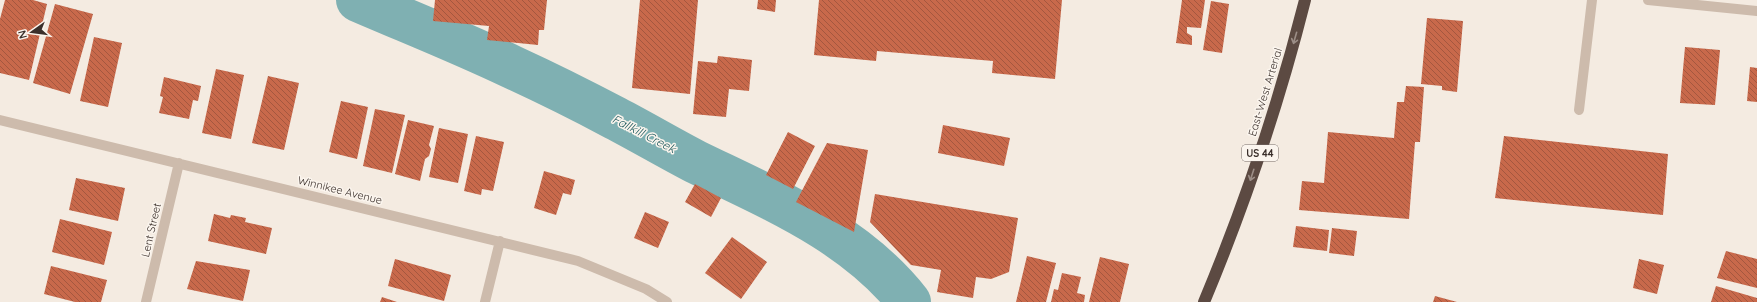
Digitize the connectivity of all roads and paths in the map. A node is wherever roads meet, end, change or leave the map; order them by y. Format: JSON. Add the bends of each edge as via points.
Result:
{"nodes":[{"id":1,"x":1305,"y":0,"type":"edge"},
{"id":2,"x":1592,"y":0,"type":"edge"},
{"id":3,"x":1648,"y":0,"type":"edge"},
{"id":4,"x":1741,"y":4,"type":"edge"},
{"id":5,"x":1757,"y":11,"type":"edge"},
{"id":6,"x":1579,"y":110,"type":"dead end"},
{"id":7,"x":0,"y":120,"type":"edge"},
{"id":8,"x":179,"y":163,"type":"junction"},
{"id":9,"x":500,"y":241,"type":"junction"},
{"id":10,"x":146,"y":302,"type":"edge"},
{"id":11,"x":485,"y":302,"type":"edge"},
{"id":12,"x":667,"y":302,"type":"edge"},
{"id":13,"x":1204,"y":302,"type":"edge"}],
"edges":[{"from":1,"to":13,"type":"highway","name":"East-West Arterial","number":"US 44","one_way":true,"via":[[1274,110]]},
{"from":2,"to":6,"type":"street"},
{"from":3,"to":4,"type":"street"},
{"from":4,"to":5,"type":"street"},
{"from":7,"to":8,"type":"street","name":"Winnikee Avenue"},
{"from":8,"to":9,"type":"street","name":"Winnikee Avenue"},
{"from":8,"to":10,"type":"street","name":"Lent Street"},
{"from":9,"to":11,"type":"street"},
{"from":9,"to":12,"type":"street","name":"Winnikee Avenue","via":[[578,260],[646,289]]}]}
